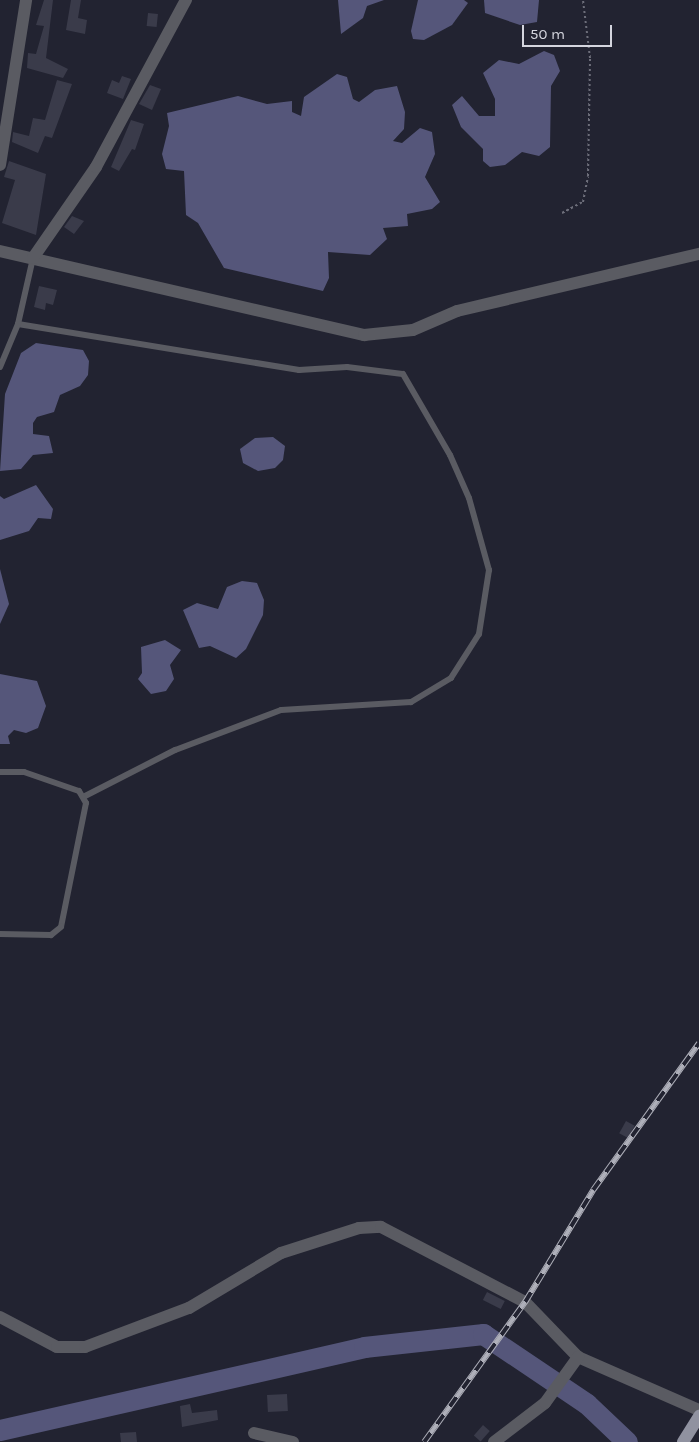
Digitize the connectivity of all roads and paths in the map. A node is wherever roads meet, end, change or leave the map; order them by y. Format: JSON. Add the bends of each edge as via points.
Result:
{"nodes":[{"id":1,"x":26,"y":0,"type":"edge"},
{"id":2,"x":186,"y":0,"type":"edge"},
{"id":3,"x":583,"y":0,"type":"edge"},
{"id":4,"x":0,"y":164,"type":"edge"},
{"id":5,"x":562,"y":213,"type":"dead end"},
{"id":6,"x":0,"y":252,"type":"edge"},
{"id":7,"x":699,"y":254,"type":"edge"},
{"id":8,"x":33,"y":258,"type":"junction"},
{"id":9,"x":18,"y":324,"type":"junction"},
{"id":10,"x":0,"y":367,"type":"edge"},
{"id":11,"x":0,"y":772,"type":"edge"},
{"id":12,"x":85,"y":796,"type":"junction"},
{"id":13,"x":0,"y":934,"type":"edge"},
{"id":14,"x":0,"y":1317,"type":"edge"},
{"id":15,"x":578,"y":1357,"type":"junction"},
{"id":16,"x":699,"y":1410,"type":"edge"},
{"id":17,"x":699,"y":1416,"type":"edge"},
{"id":18,"x":254,"y":1434,"type":"dead end"},
{"id":19,"x":686,"y":1438,"type":"edge"},
{"id":20,"x":293,"y":1442,"type":"edge"},
{"id":21,"x":494,"y":1442,"type":"edge"}],
"edges":[{"from":1,"to":4,"type":"street"},
{"from":2,"to":8,"type":"street","via":[[96,167]]},
{"from":3,"to":5,"type":"path","via":[[590,58],[588,176],[583,202]]},
{"from":6,"to":8,"type":"street"},
{"from":7,"to":8,"type":"street","via":[[554,292],[457,310],[413,330],[364,335]]},
{"from":8,"to":9,"type":"lane"},
{"from":9,"to":10,"type":"lane"},
{"from":9,"to":12,"type":"lane","via":[[299,370],[347,367],[403,374],[450,455],[469,498],[489,570],[479,634],[451,678],[411,702],[282,710],[176,750]]},
{"from":11,"to":12,"type":"lane","via":[[24,772]]},
{"from":12,"to":13,"type":"lane","via":[[60,928],[51,935]]},
{"from":14,"to":15,"type":"street","via":[[57,1347],[85,1347],[189,1308],[281,1253],[359,1228],[381,1227],[524,1302]]},
{"from":15,"to":16,"type":"street"},
{"from":15,"to":21,"type":"street","via":[[545,1404]]},
{"from":17,"to":19,"type":"main road"},
{"from":18,"to":20,"type":"street"}]}
